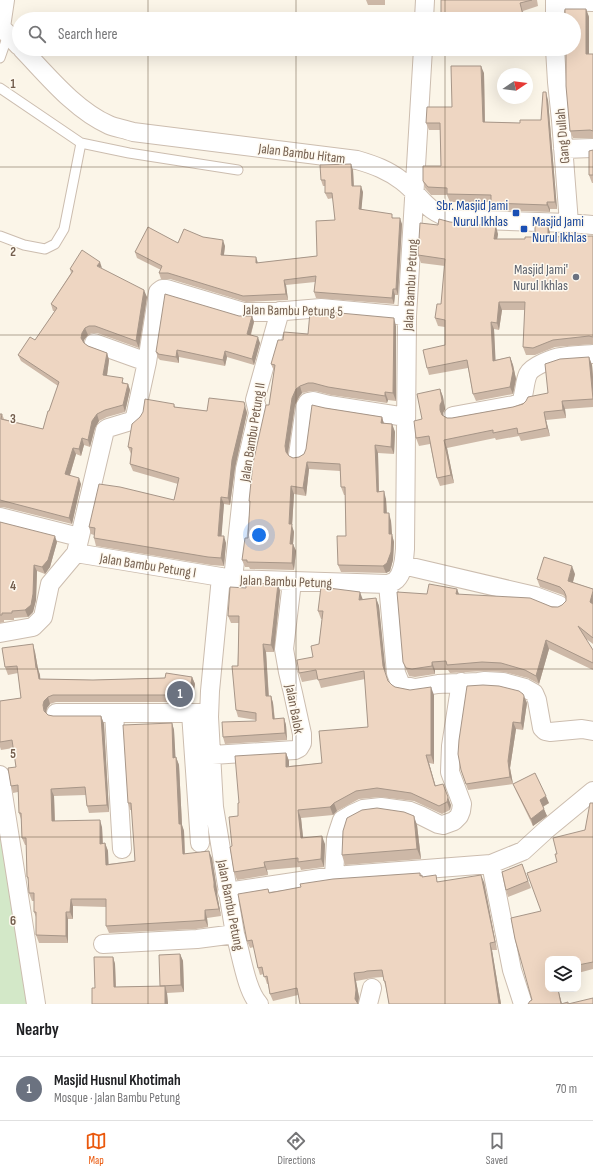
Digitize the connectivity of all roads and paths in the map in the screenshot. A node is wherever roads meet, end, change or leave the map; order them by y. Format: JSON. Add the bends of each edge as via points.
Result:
{"nodes":[{"id":1,"x":5,"y":0,"type":"edge"},
{"id":2,"x":425,"y":0,"type":"edge"},
{"id":3,"x":555,"y":0,"type":"edge"},
{"id":4,"x":593,"y":2,"type":"edge"},
{"id":5,"x":424,"y":12,"type":"edge"},
{"id":6,"x":555,"y":12,"type":"edge"},
{"id":7,"x":7,"y":33,"type":"edge"},
{"id":8,"x":29,"y":56,"type":"edge"},
{"id":9,"x":423,"y":56,"type":"edge"},
{"id":10,"x":555,"y":56,"type":"edge"},
{"id":11,"x":0,"y":58,"type":"edge"},
{"id":12,"x":0,"y":88,"type":"edge"},
{"id":13,"x":81,"y":144,"type":"junction"},
{"id":14,"x":593,"y":148,"type":"edge"},
{"id":15,"x":563,"y":149,"type":"junction"},
{"id":16,"x":238,"y":170,"type":"dead end"},
{"id":17,"x":415,"y":194,"type":"junction"},
{"id":18,"x":569,"y":223,"type":"junction"},
{"id":19,"x":593,"y":225,"type":"edge"},
{"id":20,"x":0,"y":236,"type":"edge"},
{"id":21,"x":280,"y":311,"type":"junction"},
{"id":22,"x":407,"y":316,"type":"junction"},
{"id":23,"x":94,"y":343,"type":"dead end"},
{"id":24,"x":593,"y":354,"type":"edge"},
{"id":25,"x":147,"y":362,"type":"junction"},
{"id":26,"x":453,"y":416,"type":"edge"},
{"id":27,"x":406,"y":417,"type":"junction"},
{"id":28,"x":298,"y":455,"type":"dead end"},
{"id":29,"x":0,"y":517,"type":"edge"},
{"id":30,"x":78,"y":545,"type":"junction"},
{"id":31,"x":403,"y":565,"type":"junction"},
{"id":32,"x":227,"y":578,"type":"junction"},
{"id":33,"x":292,"y":582,"type":"junction"},
{"id":34,"x":388,"y":584,"type":"junction"},
{"id":35,"x":559,"y":605,"type":"edge"},
{"id":36,"x":0,"y":633,"type":"edge"},
{"id":37,"x":461,"y":682,"type":"junction"},
{"id":38,"x":56,"y":713,"type":"dead end"},
{"id":39,"x":114,"y":713,"type":"junction"},
{"id":40,"x":191,"y":713,"type":"junction"},
{"id":41,"x":209,"y":713,"type":"junction"},
{"id":42,"x":593,"y":731,"type":"edge"},
{"id":43,"x":212,"y":755,"type":"junction"},
{"id":44,"x":0,"y":775,"type":"edge"},
{"id":45,"x":593,"y":791,"type":"edge"},
{"id":46,"x":200,"y":843,"type":"dead end"},
{"id":47,"x":122,"y":849,"type":"dead end"},
{"id":48,"x":492,"y":864,"type":"junction"},
{"id":49,"x":334,"y":876,"type":"junction"},
{"id":50,"x":228,"y":892,"type":"junction"},
{"id":51,"x":235,"y":934,"type":"junction"},
{"id":52,"x":103,"y":944,"type":"dead end"},
{"id":53,"x":36,"y":1004,"type":"edge"},
{"id":54,"x":259,"y":1004,"type":"edge"},
{"id":55,"x":523,"y":1004,"type":"edge"}],
"edges":[{"from":1,"to":7,"type":"street"},
{"from":2,"to":5,"type":"street"},
{"from":3,"to":4,"type":"street"},
{"from":3,"to":6,"type":"street"},
{"from":7,"to":11,"type":"lane"},
{"from":8,"to":17,"type":"street","name":"Jalan Bambu Hitam","via":[[72,99],[109,125],[133,132],[357,160],[393,174]]},
{"from":9,"to":17,"type":"street","name":"Jalan Bambu Petung"},
{"from":10,"to":15,"type":"street","name":"Gang Dullah"},
{"from":12,"to":13,"type":"lane"},
{"from":13,"to":16,"type":"lane"},
{"from":13,"to":20,"type":"lane","via":[[64,229],[55,244],[45,250]]},
{"from":14,"to":15,"type":"street"},
{"from":15,"to":18,"type":"street","name":"Gang Dullah"},
{"from":17,"to":18,"type":"street","name":"Jalan Bambu Hitam","via":[[435,212],[453,220]]},
{"from":17,"to":22,"type":"street","name":"Jalan Bambu Petung"},
{"from":18,"to":19,"type":"street","name":"Jalan Bambu Hitam"},
{"from":21,"to":22,"type":"street","name":"Jalan Bambu Petung 5","via":[[320,308]]},
{"from":21,"to":25,"type":"street","name":"Jalan Bambu Petung 5","via":[[244,312],[162,289],[158,292]]},
{"from":21,"to":32,"type":"street","name":"Jalan Bambu Petung II","via":[[255,400],[258,413],[245,469]]},
{"from":22,"to":27,"type":"street","name":"Jalan Bambu Petung"},
{"from":23,"to":25,"type":"street"},
{"from":24,"to":26,"type":"street","via":[[560,357],[537,366],[529,372],[521,402]]},
{"from":25,"to":30,"type":"street","via":[[136,417],[105,430]]},
{"from":27,"to":28,"type":"street","via":[[308,402],[305,407]]},
{"from":27,"to":31,"type":"street","name":"Jalan Bambu Petung"},
{"from":29,"to":30,"type":"street","name":"Jalan Bambu Petung I"},
{"from":30,"to":32,"type":"street","name":"Jalan Bambu Petung I"},
{"from":30,"to":36,"type":"street","via":[[50,584],[43,617],[33,627]]},
{"from":31,"to":34,"type":"street","name":"Jalan Bambu Petung","via":[[396,581]]},
{"from":31,"to":35,"type":"street","via":[[535,596]]},
{"from":32,"to":33,"type":"street","name":"Jalan Bambu Petung"},
{"from":32,"to":41,"type":"street","name":"Jalan Bambu Petung"},
{"from":33,"to":34,"type":"street","name":"Jalan Bambu Petung"},
{"from":33,"to":43,"type":"street","name":"Jalan Balok","via":[[284,649],[302,743],[295,750]]},
{"from":34,"to":37,"type":"street","via":[[396,673],[401,685],[415,688]]},
{"from":37,"to":42,"type":"street","via":[[494,681],[526,688],[534,693],[542,728],[545,731]]},
{"from":37,"to":49,"type":"street","via":[[451,746],[450,772],[462,804],[459,816],[443,825],[410,811],[381,807],[363,809],[352,814],[342,820],[338,832]]},
{"from":38,"to":39,"type":"street"},
{"from":39,"to":40,"type":"street"},
{"from":39,"to":47,"type":"street"},
{"from":40,"to":41,"type":"street"},
{"from":40,"to":46,"type":"street"},
{"from":41,"to":43,"type":"street","name":"Jalan Bambu Petung"},
{"from":43,"to":50,"type":"street","name":"Jalan Bambu Petung","via":[[214,807]]},
{"from":44,"to":53,"type":"street"},
{"from":45,"to":48,"type":"street","via":[[523,852]]},
{"from":48,"to":49,"type":"street"},
{"from":48,"to":55,"type":"street","via":[[512,970]]},
{"from":49,"to":50,"type":"street"},
{"from":50,"to":51,"type":"street","name":"Jalan Bambu Petung"},
{"from":51,"to":52,"type":"street","via":[[197,939]]},
{"from":51,"to":54,"type":"street","name":"Jalan Bambu Petung","via":[[247,980]]}]}
